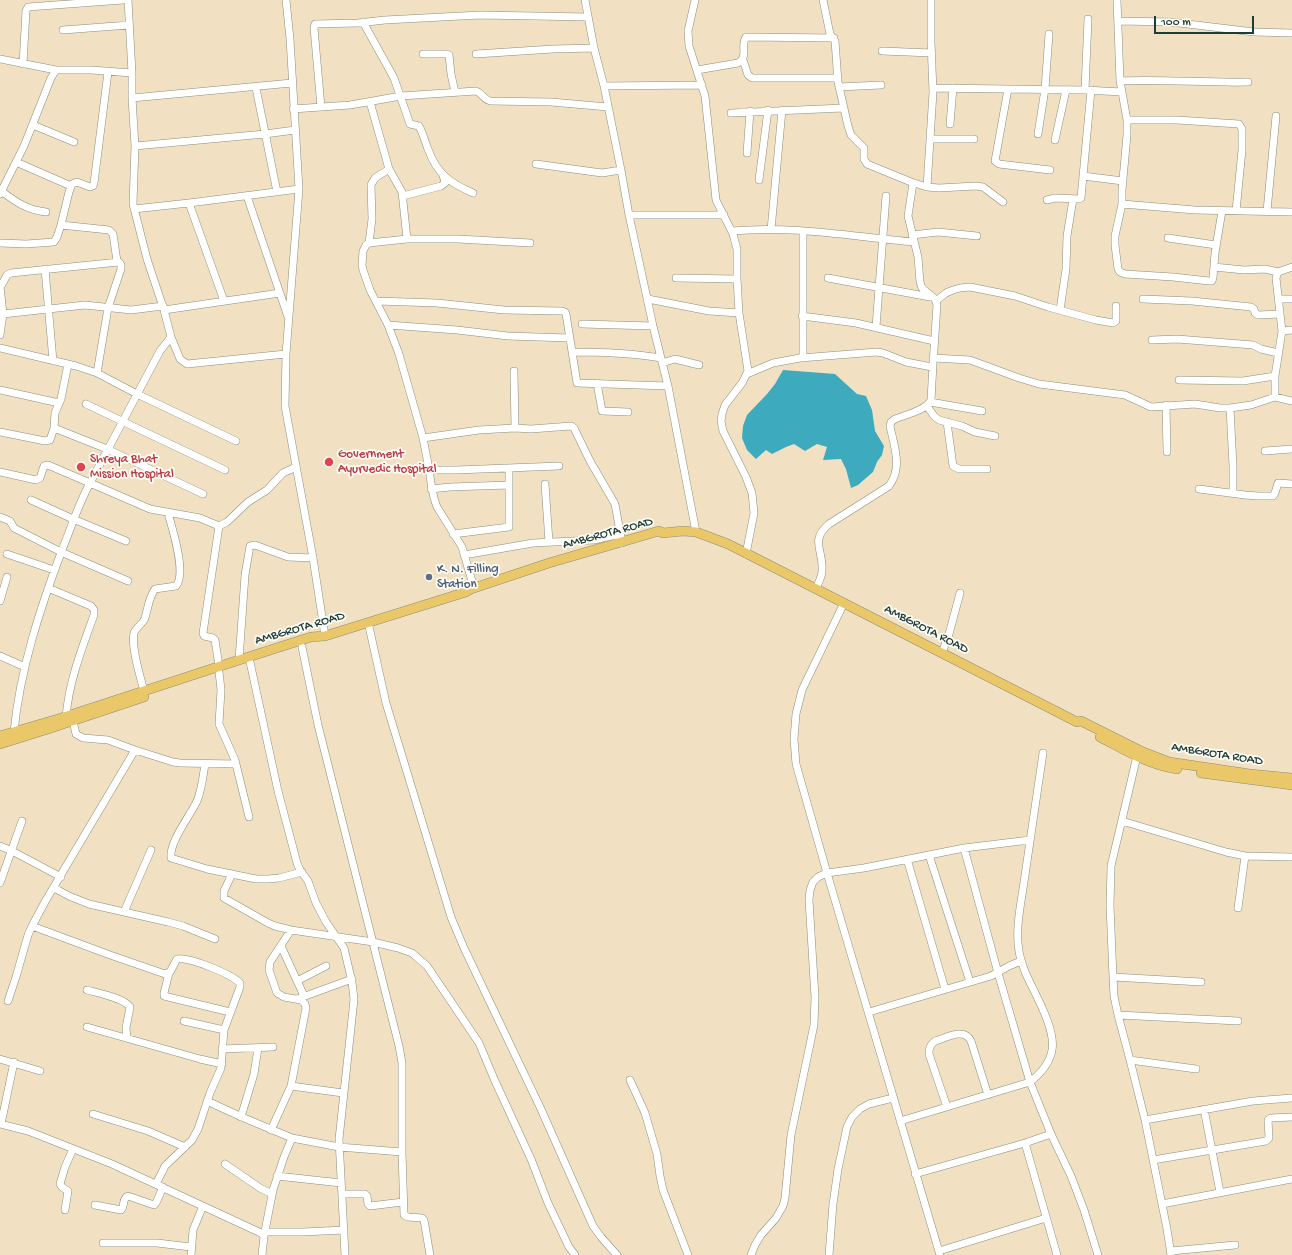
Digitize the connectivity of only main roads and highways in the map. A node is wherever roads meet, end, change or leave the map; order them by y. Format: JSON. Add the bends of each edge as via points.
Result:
{"nodes":[{"id":1,"x":663,"y":533,"type":"junction"},
{"id":2,"x":472,"y":589,"type":"junction"},
{"id":3,"x":321,"y":637,"type":"junction"},
{"id":4,"x":219,"y":669,"type":"junction"},
{"id":5,"x":69,"y":719,"type":"junction"},
{"id":6,"x":1076,"y":722,"type":"junction"},
{"id":7,"x":0,"y":736,"type":"edge"},
{"id":8,"x":0,"y":744,"type":"edge"},
{"id":9,"x":1292,"y":778,"type":"edge"},
{"id":10,"x":1292,"y":785,"type":"edge"}],
"edges":[{"from":1,"to":2,"type":"main road","name":"AMBGROTA ROAD","via":[[621,538]]},
{"from":1,"to":2,"type":"main road","via":[[631,547],[488,588],[472,592]]},
{"from":1,"to":6,"type":"main road","name":"AMBGROTA ROAD","via":[[696,532],[721,542]]},
{"from":2,"to":3,"type":"main road","name":"AMBGROTA ROAD"},
{"from":3,"to":4,"type":"main road","name":"AMBGROTA ROAD","via":[[239,660]]},
{"from":3,"to":4,"type":"main road","via":[[302,647]]},
{"from":4,"to":5,"type":"main road"},
{"from":4,"to":5,"type":"main road","name":"AMBGROTA ROAD","via":[[144,691]]},
{"from":5,"to":7,"type":"main road","name":"AMBGROTA ROAD"},
{"from":5,"to":8,"type":"main road"},
{"from":6,"to":9,"type":"main road","name":"AMBGROTA ROAD","via":[[1081,721],[1169,762]]},
{"from":6,"to":10,"type":"main road","via":[[1079,726],[1137,756],[1165,767]]}]}
